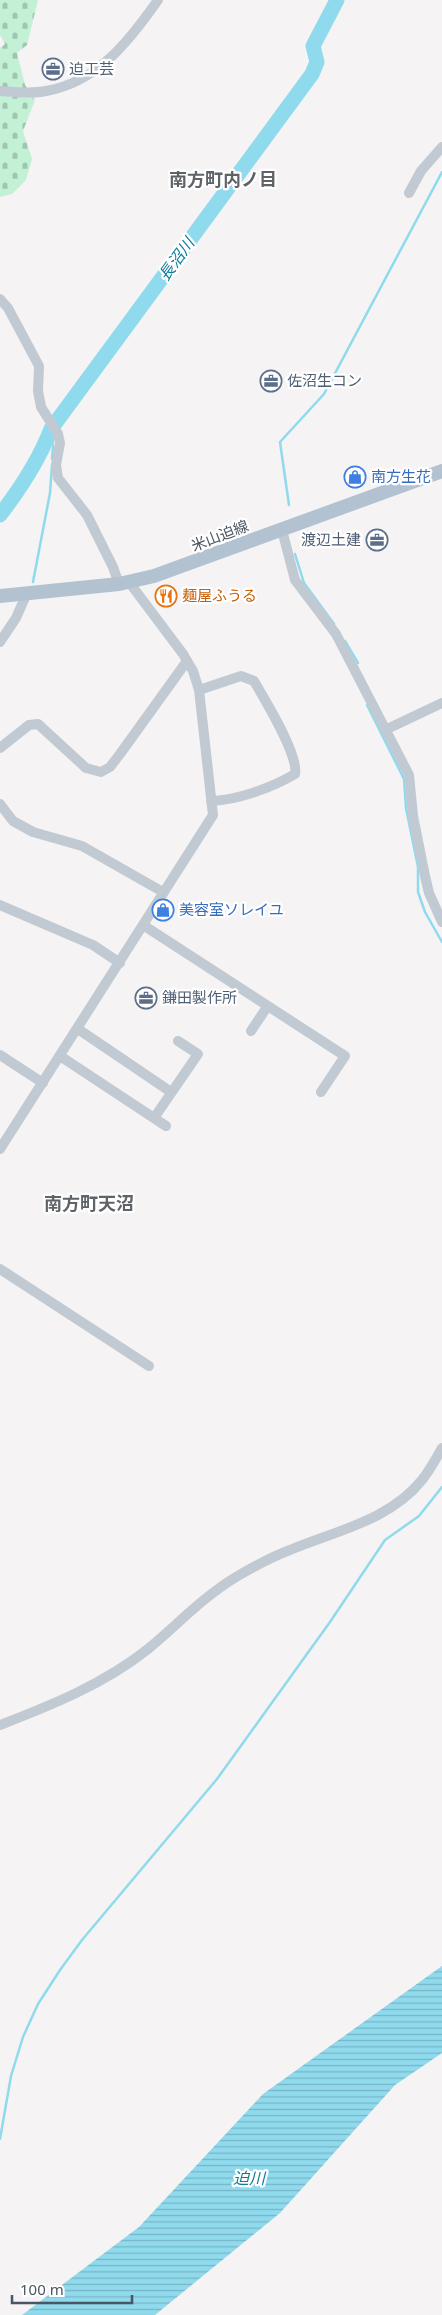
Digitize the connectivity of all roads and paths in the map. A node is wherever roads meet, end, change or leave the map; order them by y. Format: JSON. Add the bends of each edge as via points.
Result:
{"nodes":[{"id":1,"x":158,"y":0,"type":"edge"},
{"id":2,"x":0,"y":91,"type":"edge"},
{"id":3,"x":442,"y":147,"type":"edge"},
{"id":4,"x":410,"y":192,"type":"dead end"},
{"id":5,"x":0,"y":299,"type":"edge"},
{"id":6,"x":442,"y":471,"type":"edge"},
{"id":7,"x":284,"y":529,"type":"junction"},
{"id":8,"x":124,"y":583,"type":"junction"},
{"id":9,"x":27,"y":593,"type":"junction"},
{"id":10,"x":0,"y":596,"type":"edge"},
{"id":11,"x":0,"y":642,"type":"edge"},
{"id":12,"x":187,"y":660,"type":"junction"},
{"id":13,"x":198,"y":690,"type":"junction"},
{"id":14,"x":442,"y":703,"type":"edge"},
{"id":15,"x":385,"y":730,"type":"junction"},
{"id":16,"x":0,"y":748,"type":"edge"},
{"id":17,"x":211,"y":801,"type":"junction"},
{"id":18,"x":0,"y":804,"type":"edge"},
{"id":19,"x":164,"y":892,"type":"junction"},
{"id":20,"x":0,"y":905,"type":"edge"},
{"id":21,"x":442,"y":922,"type":"edge"},
{"id":22,"x":143,"y":925,"type":"junction"},
{"id":23,"x":120,"y":963,"type":"junction"},
{"id":24,"x":267,"y":1007,"type":"junction"},
{"id":25,"x":78,"y":1029,"type":"junction"},
{"id":26,"x":251,"y":1031,"type":"dead end"},
{"id":27,"x":178,"y":1041,"type":"dead end"},
{"id":28,"x":0,"y":1055,"type":"edge"},
{"id":29,"x":60,"y":1056,"type":"junction"},
{"id":30,"x":42,"y":1083,"type":"junction"},
{"id":31,"x":171,"y":1092,"type":"junction"},
{"id":32,"x":321,"y":1092,"type":"dead end"},
{"id":33,"x":154,"y":1118,"type":"junction"},
{"id":34,"x":166,"y":1126,"type":"dead end"},
{"id":35,"x":0,"y":1149,"type":"edge"},
{"id":36,"x":0,"y":1269,"type":"edge"},
{"id":37,"x":149,"y":1366,"type":"dead end"},
{"id":38,"x":442,"y":1448,"type":"edge"},
{"id":39,"x":0,"y":1725,"type":"edge"}],
"edges":[{"from":1,"to":2,"type":"street","via":[[126,45],[95,70],[50,90]]},
{"from":3,"to":4,"type":"street","via":[[418,176]]},
{"from":5,"to":8,"type":"street","via":[[39,366],[41,407],[54,426],[60,443],[56,465],[58,478],[87,515]]},
{"from":6,"to":7,"type":"main road","name":"米山迫線"},
{"from":7,"to":8,"type":"main road","name":"米山迫線","via":[[175,570]]},
{"from":7,"to":15,"type":"street","via":[[295,580],[336,634]]},
{"from":8,"to":9,"type":"main road","name":"米山迫線"},
{"from":8,"to":12,"type":"street"},
{"from":9,"to":10,"type":"main road","name":"米山迫線"},
{"from":9,"to":11,"type":"street"},
{"from":12,"to":13,"type":"street"},
{"from":12,"to":16,"type":"street","via":[[117,759],[101,772],[86,768],[38,724],[29,725]]},
{"from":13,"to":17,"type":"street"},
{"from":13,"to":17,"type":"street","via":[[241,676],[254,681],[290,749],[296,768],[294,774],[284,781],[225,801]]},
{"from":14,"to":15,"type":"street"},
{"from":15,"to":21,"type":"street","via":[[409,775],[425,876]]},
{"from":17,"to":19,"type":"street","via":[[213,815]]},
{"from":18,"to":19,"type":"street","via":[[13,821],[33,832],[82,846]]},
{"from":19,"to":22,"type":"street"},
{"from":20,"to":23,"type":"street","via":[[93,945]]},
{"from":22,"to":23,"type":"street"},
{"from":22,"to":24,"type":"street"},
{"from":23,"to":25,"type":"street"},
{"from":24,"to":26,"type":"street"},
{"from":24,"to":32,"type":"street","via":[[345,1056]]},
{"from":25,"to":29,"type":"street"},
{"from":25,"to":31,"type":"street"},
{"from":27,"to":31,"type":"street","via":[[198,1054]]},
{"from":28,"to":30,"type":"street"},
{"from":29,"to":30,"type":"street"},
{"from":29,"to":33,"type":"street"},
{"from":30,"to":35,"type":"street"},
{"from":31,"to":33,"type":"street"},
{"from":33,"to":34,"type":"street"},
{"from":36,"to":37,"type":"street"},
{"from":38,"to":39,"type":"street","via":[[421,1481],[395,1505],[370,1520],[288,1550],[241,1574],[208,1596],[147,1650],[115,1672],[56,1703]]}]}
